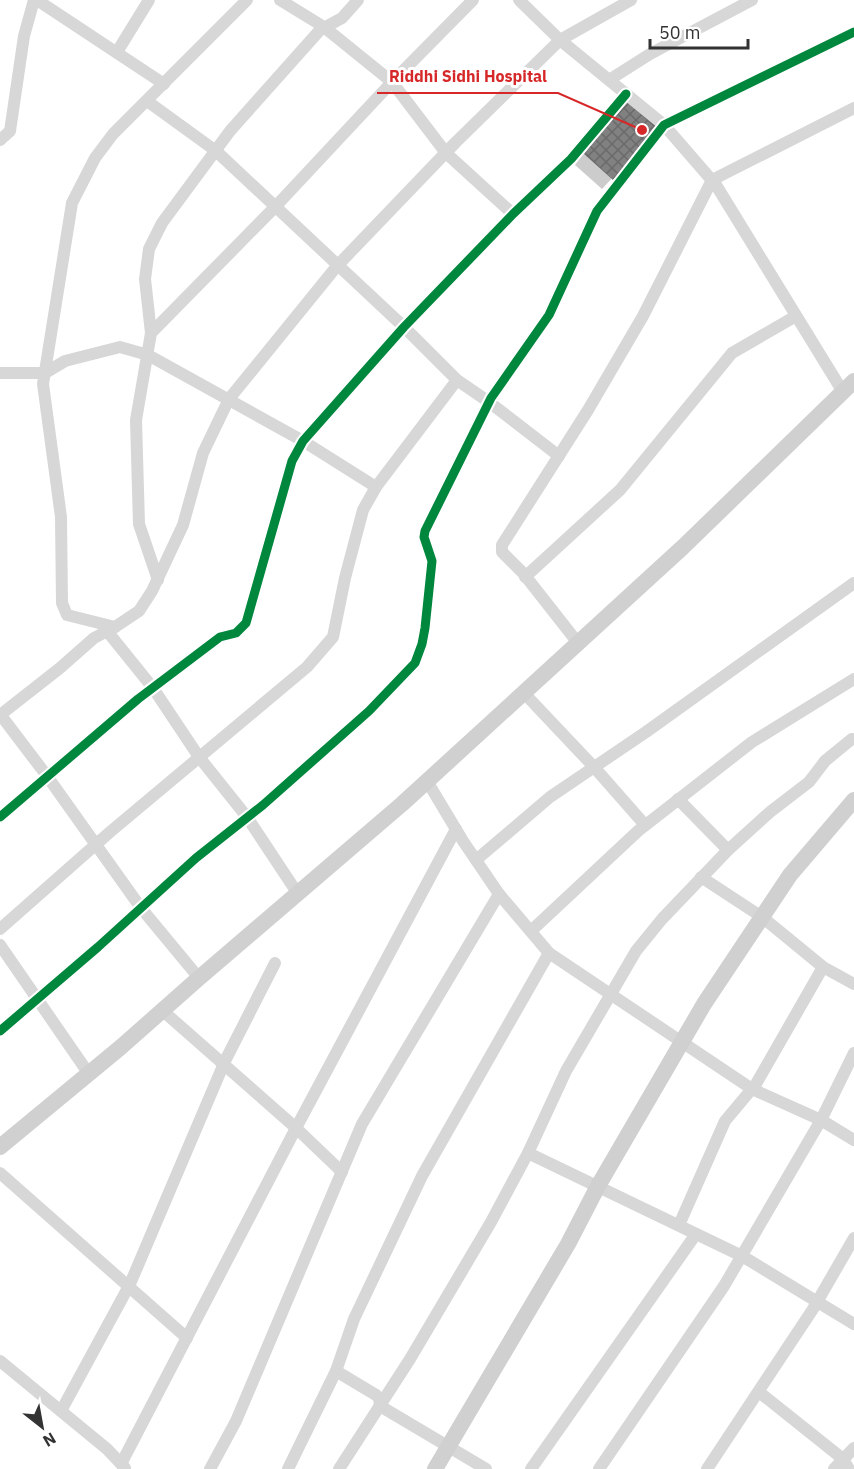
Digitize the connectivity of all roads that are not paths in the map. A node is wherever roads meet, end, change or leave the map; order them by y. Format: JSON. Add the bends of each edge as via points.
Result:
{"nodes":[{"id":1,"x":36,"y":0,"type":"edge"},
{"id":2,"x":148,"y":0,"type":"edge"},
{"id":3,"x":247,"y":0,"type":"edge"},
{"id":4,"x":280,"y":0,"type":"edge"},
{"id":5,"x":358,"y":0,"type":"edge"},
{"id":6,"x":473,"y":0,"type":"edge"},
{"id":7,"x":519,"y":0,"type":"edge"},
{"id":8,"x":631,"y":0,"type":"edge"},
{"id":9,"x":752,"y":0,"type":"edge"},
{"id":10,"x":53,"y":4,"type":"edge"},
{"id":11,"x":324,"y":27,"type":"junction"},
{"id":12,"x":854,"y":32,"type":"edge"},
{"id":13,"x":560,"y":40,"type":"junction"},
{"id":14,"x":117,"y":52,"type":"junction"},
{"id":15,"x":609,"y":80,"type":"junction"},
{"id":16,"x":392,"y":82,"type":"junction"},
{"id":17,"x":164,"y":84,"type":"junction"},
{"id":18,"x":626,"y":94,"type":"junction"},
{"id":19,"x":147,"y":101,"type":"junction"},
{"id":20,"x":854,"y":108,"type":"edge"},
{"id":21,"x":664,"y":125,"type":"junction"},
{"id":22,"x":0,"y":140,"type":"edge"},
{"id":23,"x":216,"y":151,"type":"junction"},
{"id":24,"x":446,"y":153,"type":"junction"},
{"id":25,"x":712,"y":180,"type":"junction"},
{"id":26,"x":276,"y":206,"type":"junction"},
{"id":27,"x":513,"y":214,"type":"junction"},
{"id":28,"x":337,"y":266,"type":"junction"},
{"id":29,"x":796,"y":316,"type":"junction"},
{"id":30,"x":404,"y":327,"type":"junction"},
{"id":31,"x":151,"y":333,"type":"junction"},
{"id":32,"x":148,"y":355,"type":"junction"},
{"id":33,"x":0,"y":373,"type":"edge"},
{"id":34,"x":45,"y":373,"type":"junction"},
{"id":35,"x":457,"y":380,"type":"junction"},
{"id":36,"x":848,"y":386,"type":"edge"},
{"id":37,"x":229,"y":399,"type":"junction"},
{"id":38,"x":489,"y":402,"type":"junction"},
{"id":39,"x":303,"y":441,"type":"junction"},
{"id":40,"x":559,"y":456,"type":"junction"},
{"id":41,"x":376,"y":487,"type":"junction"},
{"id":42,"x":525,"y":577,"type":"junction"},
{"id":43,"x":158,"y":580,"type":"junction"},
{"id":44,"x":854,"y":583,"type":"edge"},
{"id":45,"x":111,"y":629,"type":"junction"},
{"id":46,"x":578,"y":643,"type":"junction"},
{"id":47,"x":852,"y":683,"type":"edge"},
{"id":48,"x":153,"y":688,"type":"junction"},
{"id":49,"x":524,"y":693,"type":"junction"},
{"id":50,"x":0,"y":715,"type":"edge"},
{"id":51,"x":852,"y":739,"type":"dead end"},
{"id":52,"x":200,"y":757,"type":"junction"},
{"id":53,"x":594,"y":767,"type":"junction"},
{"id":54,"x":47,"y":776,"type":"junction"},
{"id":55,"x":427,"y":781,"type":"junction"},
{"id":56,"x":678,"y":799,"type":"junction"},
{"id":57,"x":854,"y":800,"type":"edge"},
{"id":58,"x":0,"y":817,"type":"edge"},
{"id":59,"x":247,"y":817,"type":"junction"},
{"id":60,"x":645,"y":825,"type":"junction"},
{"id":61,"x":456,"y":829,"type":"junction"},
{"id":62,"x":96,"y":844,"type":"junction"},
{"id":63,"x":728,"y":850,"type":"junction"},
{"id":64,"x":476,"y":860,"type":"junction"},
{"id":65,"x":700,"y":877,"type":"junction"},
{"id":66,"x":298,"y":894,"type":"junction"},
{"id":67,"x":499,"y":894,"type":"junction"},
{"id":68,"x":141,"y":908,"type":"junction"},
{"id":69,"x":762,"y":917,"type":"junction"},
{"id":70,"x":0,"y":929,"type":"edge"},
{"id":71,"x":531,"y":932,"type":"junction"},
{"id":72,"x":0,"y":945,"type":"edge"},
{"id":73,"x":549,"y":953,"type":"junction"},
{"id":74,"x":275,"y":963,"type":"dead end"},
{"id":75,"x":823,"y":967,"type":"junction"},
{"id":76,"x":199,"y":978,"type":"junction"},
{"id":77,"x":854,"y":984,"type":"edge"},
{"id":78,"x":610,"y":994,"type":"junction"},
{"id":79,"x":37,"y":999,"type":"junction"},
{"id":80,"x":163,"y":1011,"type":"junction"},
{"id":81,"x":0,"y":1031,"type":"edge"},
{"id":82,"x":682,"y":1042,"type":"junction"},
{"id":83,"x":854,"y":1053,"type":"edge"},
{"id":84,"x":224,"y":1064,"type":"junction"},
{"id":85,"x":89,"y":1074,"type":"junction"},
{"id":86,"x":752,"y":1089,"type":"junction"},
{"id":87,"x":821,"y":1120,"type":"junction"},
{"id":88,"x":296,"y":1128,"type":"junction"},
{"id":89,"x":854,"y":1140,"type":"edge"},
{"id":90,"x":0,"y":1147,"type":"edge"},
{"id":91,"x":528,"y":1153,"type":"junction"},
{"id":92,"x":342,"y":1172,"type":"junction"},
{"id":93,"x":0,"y":1173,"type":"edge"},
{"id":94,"x":598,"y":1186,"type":"junction"},
{"id":95,"x":679,"y":1225,"type":"junction"},
{"id":96,"x":696,"y":1234,"type":"junction"},
{"id":97,"x":854,"y":1238,"type":"edge"},
{"id":98,"x":742,"y":1256,"type":"junction"},
{"id":99,"x":129,"y":1287,"type":"junction"},
{"id":100,"x":818,"y":1301,"type":"junction"},
{"id":101,"x":854,"y":1324,"type":"edge"},
{"id":102,"x":187,"y":1338,"type":"junction"},
{"id":103,"x":0,"y":1361,"type":"edge"},
{"id":104,"x":336,"y":1371,"type":"junction"},
{"id":105,"x":759,"y":1392,"type":"junction"},
{"id":106,"x":380,"y":1406,"type":"junction"},
{"id":107,"x":61,"y":1412,"type":"junction"},
{"id":108,"x":449,"y":1446,"type":"junction"},
{"id":109,"x":854,"y":1448,"type":"edge"},
{"id":110,"x":846,"y":1464,"type":"edge"},
{"id":111,"x":124,"y":1466,"type":"edge"},
{"id":112,"x":210,"y":1469,"type":"edge"},
{"id":113,"x":288,"y":1469,"type":"edge"},
{"id":114,"x":339,"y":1469,"type":"edge"},
{"id":115,"x":435,"y":1469,"type":"edge"},
{"id":116,"x":486,"y":1469,"type":"edge"},
{"id":117,"x":531,"y":1469,"type":"edge"},
{"id":118,"x":599,"y":1469,"type":"edge"},
{"id":119,"x":707,"y":1469,"type":"edge"},
{"id":120,"x":834,"y":1469,"type":"edge"}],
"edges":[{"from":1,"to":10,"type":"street"},
{"from":1,"to":22,"type":"street","via":[[24,36],[10,131]]},
{"from":2,"to":14,"type":"street"},
{"from":3,"to":17,"type":"street"},
{"from":4,"to":11,"type":"street"},
{"from":5,"to":11,"type":"street","via":[[342,18]]},
{"from":6,"to":16,"type":"street"},
{"from":7,"to":13,"type":"street"},
{"from":8,"to":13,"type":"street"},
{"from":9,"to":15,"type":"street"},
{"from":10,"to":14,"type":"street"},
{"from":11,"to":16,"type":"street"},
{"from":11,"to":23,"type":"street"},
{"from":12,"to":21,"type":"street"},
{"from":13,"to":15,"type":"street"},
{"from":13,"to":24,"type":"street"},
{"from":14,"to":17,"type":"street"},
{"from":15,"to":18,"type":"street"},
{"from":16,"to":24,"type":"street"},
{"from":16,"to":26,"type":"street"},
{"from":17,"to":19,"type":"street"},
{"from":18,"to":21,"type":"street"},
{"from":18,"to":27,"type":"street","via":[[571,159]]},
{"from":19,"to":23,"type":"street"},
{"from":19,"to":34,"type":"street","via":[[95,158],[72,203]]},
{"from":20,"to":25,"type":"street"},
{"from":21,"to":25,"type":"street"},
{"from":21,"to":38,"type":"street","via":[[597,211],[549,315]]},
{"from":23,"to":26,"type":"street"},
{"from":23,"to":31,"type":"street","via":[[162,223],[149,249],[145,279]]},
{"from":24,"to":27,"type":"street"},
{"from":24,"to":28,"type":"street"},
{"from":25,"to":29,"type":"street"},
{"from":25,"to":40,"type":"street","via":[[643,316]]},
{"from":26,"to":28,"type":"street"},
{"from":26,"to":31,"type":"street"},
{"from":27,"to":30,"type":"street"},
{"from":28,"to":30,"type":"street"},
{"from":28,"to":37,"type":"street"},
{"from":29,"to":36,"type":"street"},
{"from":29,"to":42,"type":"street","via":[[732,353],[620,490]]},
{"from":30,"to":35,"type":"street"},
{"from":30,"to":39,"type":"street"},
{"from":31,"to":32,"type":"street"},
{"from":32,"to":34,"type":"street","via":[[120,347],[64,361]]},
{"from":32,"to":37,"type":"street"},
{"from":32,"to":43,"type":"street","via":[[136,420],[139,524]]},
{"from":33,"to":34,"type":"street"},
{"from":34,"to":45,"type":"street","via":[[43,384],[61,517],[62,603],[67,615]]},
{"from":35,"to":38,"type":"street"},
{"from":35,"to":41,"type":"street"},
{"from":36,"to":46,"type":"street"},
{"from":37,"to":39,"type":"street"},
{"from":37,"to":43,"type":"street","via":[[203,453],[183,525]]},
{"from":38,"to":40,"type":"street"},
{"from":38,"to":59,"type":"street","via":[[425,531],[432,561],[418,658],[369,711]]},
{"from":39,"to":41,"type":"street"},
{"from":39,"to":48,"type":"street","via":[[292,461],[246,623],[236,633],[219,637]]},
{"from":40,"to":42,"type":"street","via":[[502,545],[502,552]]},
{"from":41,"to":52,"type":"street","via":[[363,510],[333,637],[307,667]]},
{"from":42,"to":46,"type":"street"},
{"from":43,"to":45,"type":"street","via":[[139,611]]},
{"from":44,"to":53,"type":"street"},
{"from":45,"to":48,"type":"street"},
{"from":45,"to":50,"type":"street","via":[[94,638]]},
{"from":46,"to":49,"type":"street"},
{"from":47,"to":56,"type":"street","via":[[752,742]]},
{"from":48,"to":52,"type":"street"},
{"from":48,"to":54,"type":"street"},
{"from":49,"to":53,"type":"street"},
{"from":49,"to":55,"type":"street"},
{"from":50,"to":54,"type":"street"},
{"from":51,"to":63,"type":"street","via":[[825,760],[809,782]]},
{"from":52,"to":59,"type":"street"},
{"from":52,"to":62,"type":"street"},
{"from":53,"to":60,"type":"street"},
{"from":53,"to":64,"type":"street"},
{"from":54,"to":58,"type":"street"},
{"from":54,"to":62,"type":"street"},
{"from":55,"to":61,"type":"street"},
{"from":55,"to":66,"type":"street"},
{"from":56,"to":60,"type":"street"},
{"from":56,"to":63,"type":"street"},
{"from":57,"to":69,"type":"street","via":[[790,875]]},
{"from":59,"to":66,"type":"street"},
{"from":59,"to":68,"type":"street"},
{"from":60,"to":71,"type":"street"},
{"from":61,"to":64,"type":"street"},
{"from":61,"to":88,"type":"street"},
{"from":62,"to":68,"type":"street"},
{"from":62,"to":70,"type":"street"},
{"from":63,"to":65,"type":"street"},
{"from":64,"to":67,"type":"street"},
{"from":65,"to":69,"type":"street"},
{"from":65,"to":78,"type":"street","via":[[636,951]]},
{"from":66,"to":76,"type":"street"},
{"from":67,"to":71,"type":"street"},
{"from":67,"to":92,"type":"street","via":[[362,1124]]},
{"from":68,"to":76,"type":"street"},
{"from":68,"to":79,"type":"street"},
{"from":69,"to":75,"type":"street"},
{"from":69,"to":82,"type":"street"},
{"from":71,"to":73,"type":"street"},
{"from":72,"to":79,"type":"street"},
{"from":73,"to":78,"type":"street"},
{"from":73,"to":104,"type":"street","via":[[422,1176],[354,1319]]},
{"from":74,"to":84,"type":"street"},
{"from":75,"to":77,"type":"street"},
{"from":75,"to":86,"type":"street"},
{"from":76,"to":80,"type":"street"},
{"from":78,"to":82,"type":"street"},
{"from":78,"to":91,"type":"street","via":[[566,1071]]},
{"from":79,"to":81,"type":"street"},
{"from":79,"to":85,"type":"street"},
{"from":80,"to":84,"type":"street"},
{"from":80,"to":85,"type":"street"},
{"from":82,"to":86,"type":"street"},
{"from":82,"to":94,"type":"street"},
{"from":83,"to":87,"type":"street"},
{"from":84,"to":88,"type":"street"},
{"from":84,"to":99,"type":"street"},
{"from":85,"to":90,"type":"street"},
{"from":86,"to":87,"type":"street"},
{"from":86,"to":95,"type":"street","via":[[725,1121]]},
{"from":87,"to":89,"type":"street"},
{"from":87,"to":98,"type":"street"},
{"from":88,"to":92,"type":"street"},
{"from":88,"to":102,"type":"street"},
{"from":91,"to":94,"type":"street"},
{"from":91,"to":106,"type":"street","via":[[486,1232]]},
{"from":92,"to":112,"type":"street","via":[[236,1421]]},
{"from":93,"to":99,"type":"street"},
{"from":94,"to":95,"type":"street"},
{"from":94,"to":108,"type":"street"},
{"from":95,"to":96,"type":"street"},
{"from":96,"to":98,"type":"street"},
{"from":96,"to":117,"type":"street"},
{"from":97,"to":100,"type":"street"},
{"from":98,"to":100,"type":"street"},
{"from":98,"to":118,"type":"street"},
{"from":99,"to":102,"type":"street"},
{"from":99,"to":107,"type":"street"},
{"from":100,"to":101,"type":"street"},
{"from":100,"to":105,"type":"street"},
{"from":102,"to":111,"type":"street"},
{"from":103,"to":107,"type":"street"},
{"from":104,"to":106,"type":"street","via":[[376,1395]]},
{"from":104,"to":113,"type":"street"},
{"from":105,"to":110,"type":"street"},
{"from":105,"to":119,"type":"street"},
{"from":106,"to":108,"type":"street"},
{"from":106,"to":114,"type":"street"},
{"from":107,"to":111,"type":"street"},
{"from":108,"to":115,"type":"street"},
{"from":108,"to":116,"type":"street"},
{"from":109,"to":110,"type":"street"},
{"from":110,"to":120,"type":"street"}]}
